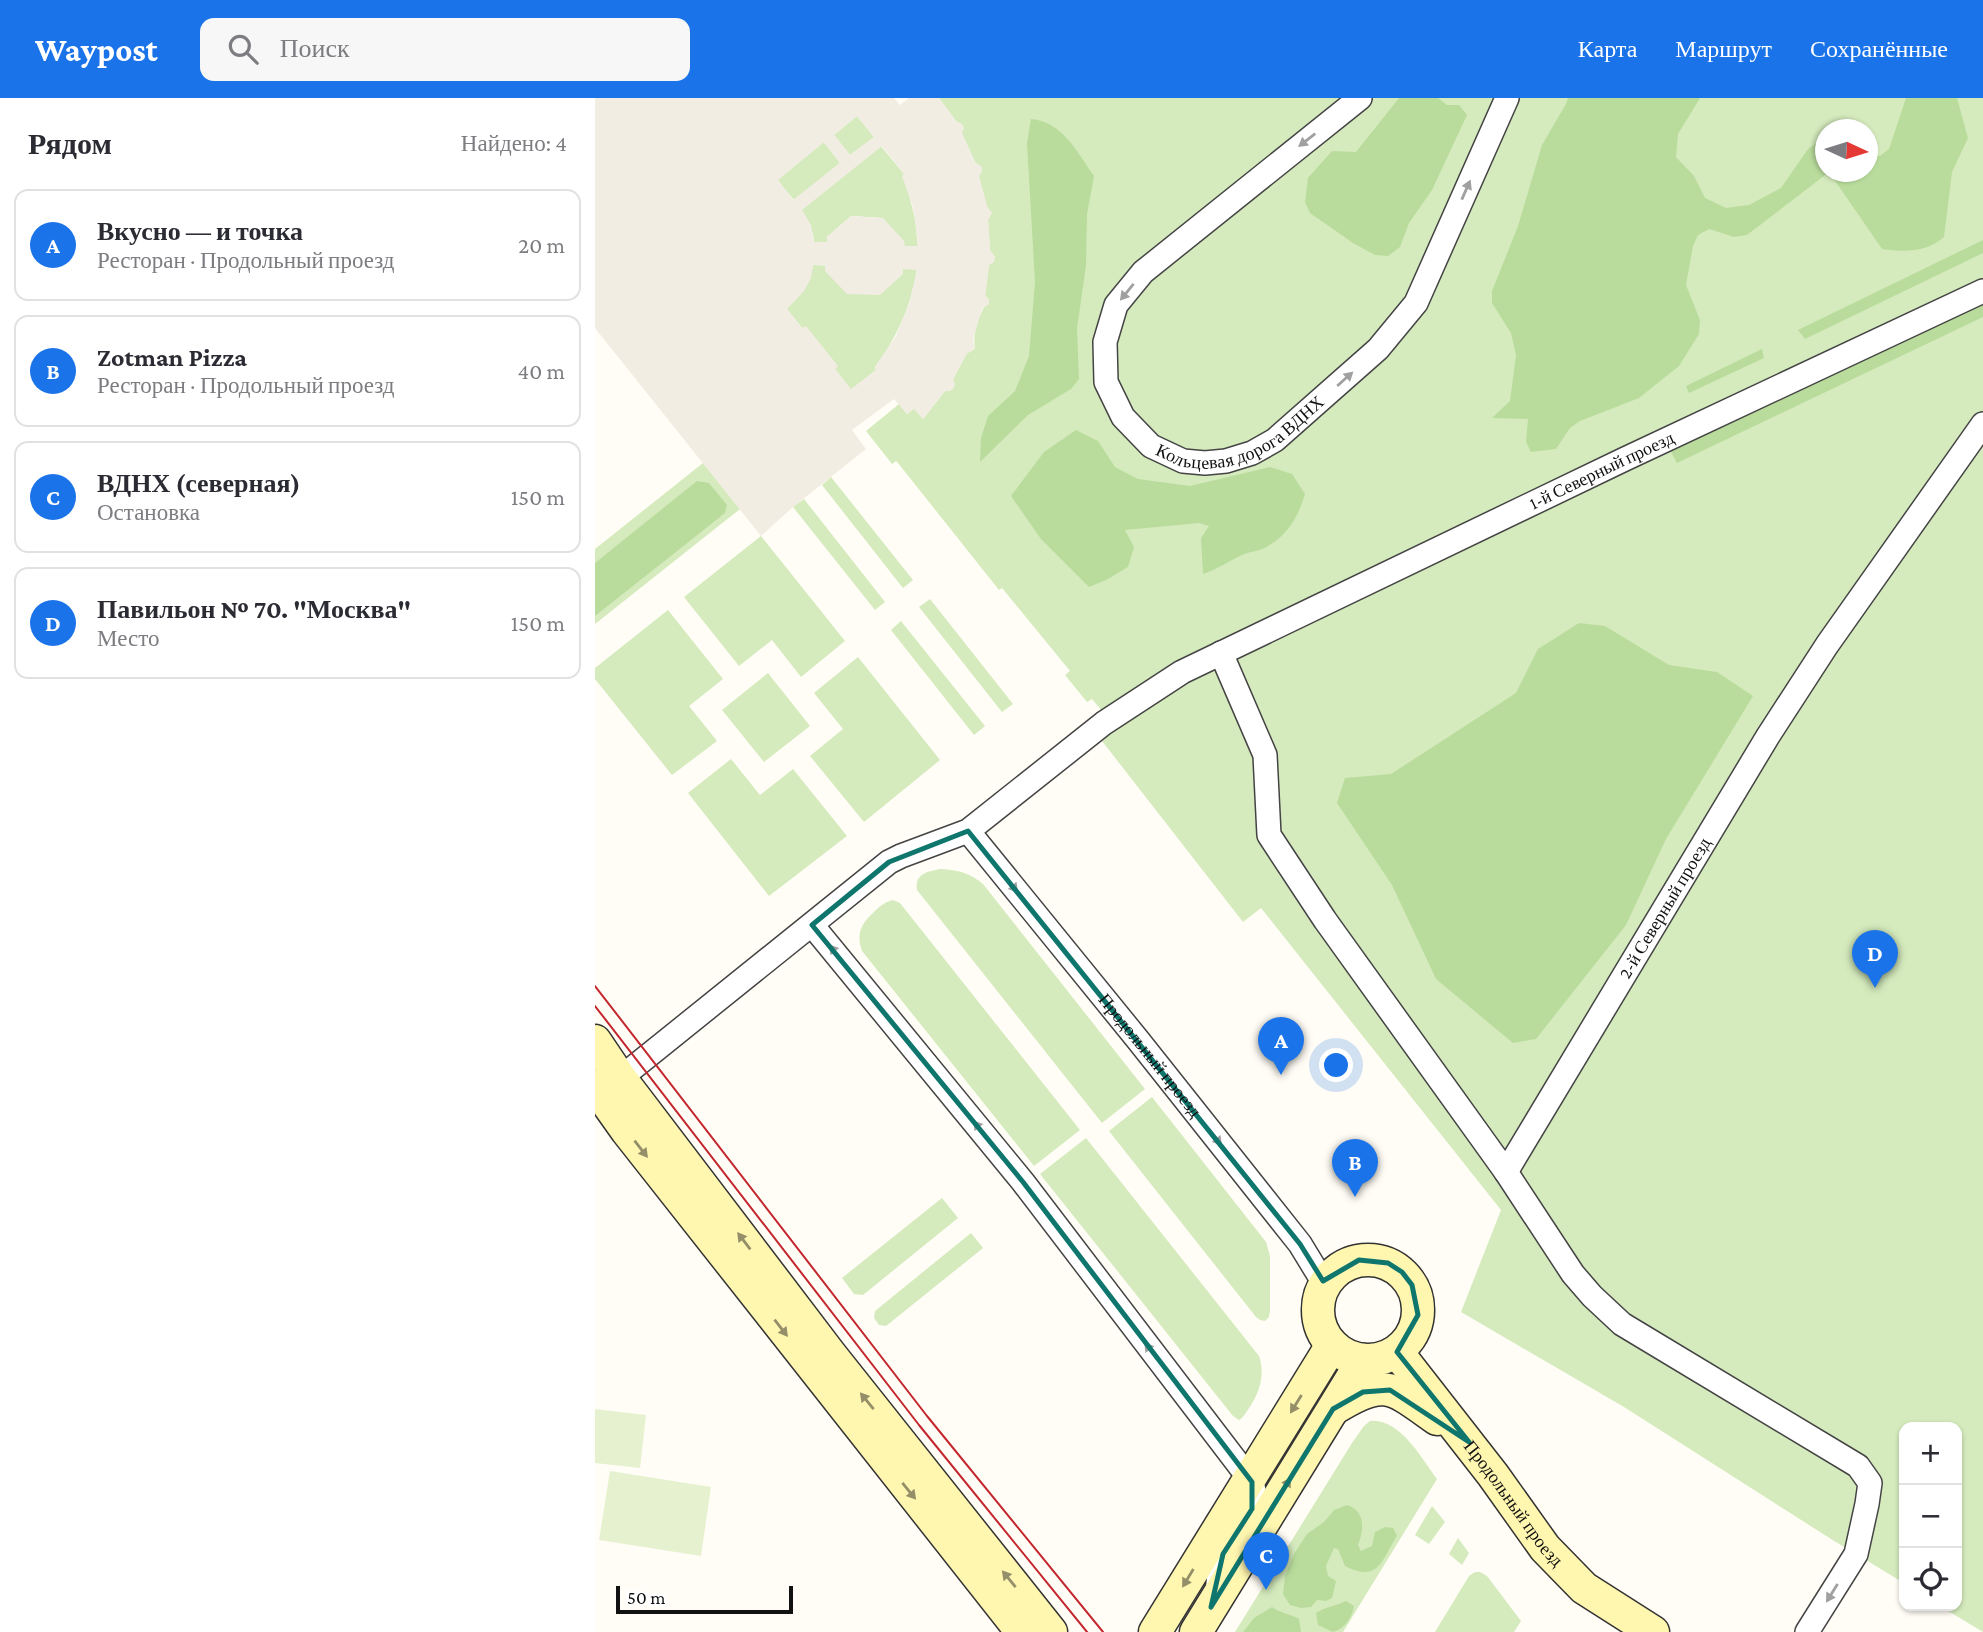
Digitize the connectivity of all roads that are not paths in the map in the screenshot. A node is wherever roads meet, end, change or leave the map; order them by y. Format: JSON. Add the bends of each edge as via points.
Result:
{"nodes":[{"id":1,"x":1360,"y":98,"type":"edge"},
{"id":2,"x":1507,"y":98,"type":"edge"},
{"id":3,"x":1983,"y":291,"type":"edge"},
{"id":4,"x":1983,"y":424,"type":"edge"},
{"id":5,"x":1221,"y":653,"type":"junction"},
{"id":6,"x":968,"y":831,"type":"junction"},
{"id":7,"x":812,"y":925,"type":"junction"},
{"id":8,"x":595,"y":1041,"type":"edge"},
{"id":9,"x":605,"y":1086,"type":"edge"},
{"id":10,"x":1506,"y":1172,"type":"junction"},
{"id":11,"x":1325,"y":1284,"type":"junction"},
{"id":12,"x":1332,"y":1345,"type":"junction"},
{"id":13,"x":1397,"y":1352,"type":"junction"},
{"id":14,"x":1363,"y":1360,"type":"junction"},
{"id":15,"x":1333,"y":1409,"type":"junction"},
{"id":16,"x":1469,"y":1442,"type":"junction"},
{"id":17,"x":1250,"y":1479,"type":"junction"},
{"id":18,"x":1203,"y":1620,"type":"edge"},
{"id":19,"x":1022,"y":1632,"type":"edge"},
{"id":20,"x":1051,"y":1632,"type":"edge"},
{"id":21,"x":1155,"y":1632,"type":"edge"},
{"id":22,"x":1653,"y":1632,"type":"edge"},
{"id":23,"x":1807,"y":1632,"type":"edge"}],
"edges":[{"from":1,"to":2,"type":"street","name":"Кольцевая дорога ВДНХ","one_way":true,"via":[[1143,272],[1116,305],[1105,342],[1107,383],[1123,417],[1151,446],[1184,461],[1205,463],[1252,453],[1275,440],[1377,349],[1416,303]]},
{"from":3,"to":5,"type":"street","name":"1-й Северный проезд"},
{"from":4,"to":10,"type":"street","name":"2-й Северный проезд","via":[[1768,736]]},
{"from":5,"to":6,"type":"street","name":"1-й Северный проезд","via":[[1182,672],[1104,723]]},
{"from":5,"to":10,"type":"street","via":[[1265,755],[1269,835]]},
{"from":6,"to":7,"type":"street","name":"1-й Северный проезд","via":[[889,862]]},
{"from":6,"to":11,"type":"street","name":"Продольный проезд","one_way":true,"via":[[1300,1244]]},
{"from":7,"to":9,"type":"street","name":"1-й Северный проезд"},
{"from":17,"to":7,"type":"street","one_way":true,"via":[[1023,1182]]},
{"from":8,"to":9,"type":"main road"},
{"from":9,"to":19,"type":"main road","one_way":true,"via":[[635,1142]]},
{"from":20,"to":9,"type":"main road","one_way":true,"via":[[830,1354]]},
{"from":10,"to":23,"type":"street","one_way":true,"via":[[1573,1274],[1622,1324],[1858,1466],[1870,1483],[1856,1554]]},
{"from":11,"to":12,"type":"main road","via":[[1318,1311]]},
{"from":11,"to":13,"type":"main road","via":[[1345,1265],[1359,1261],[1388,1263],[1402,1272],[1412,1285],[1419,1315],[1411,1336]]},
{"from":12,"to":14,"type":"main road"},
{"from":12,"to":17,"type":"main road","one_way":true},
{"from":13,"to":14,"type":"main road"},
{"from":13,"to":16,"type":"main road","name":"Продольный проезд"},
{"from":14,"to":15,"type":"main road"},
{"from":15,"to":16,"type":"main road","via":[[1363,1392],[1390,1390]]},
{"from":18,"to":15,"type":"main road","one_way":true},
{"from":16,"to":22,"type":"main road","name":"Продольный проезд","via":[[1545,1548],[1584,1588]]},
{"from":17,"to":18,"type":"street","via":[[1255,1491],[1253,1504],[1223,1554],[1217,1589]]},
{"from":17,"to":21,"type":"main road","one_way":true}]}
